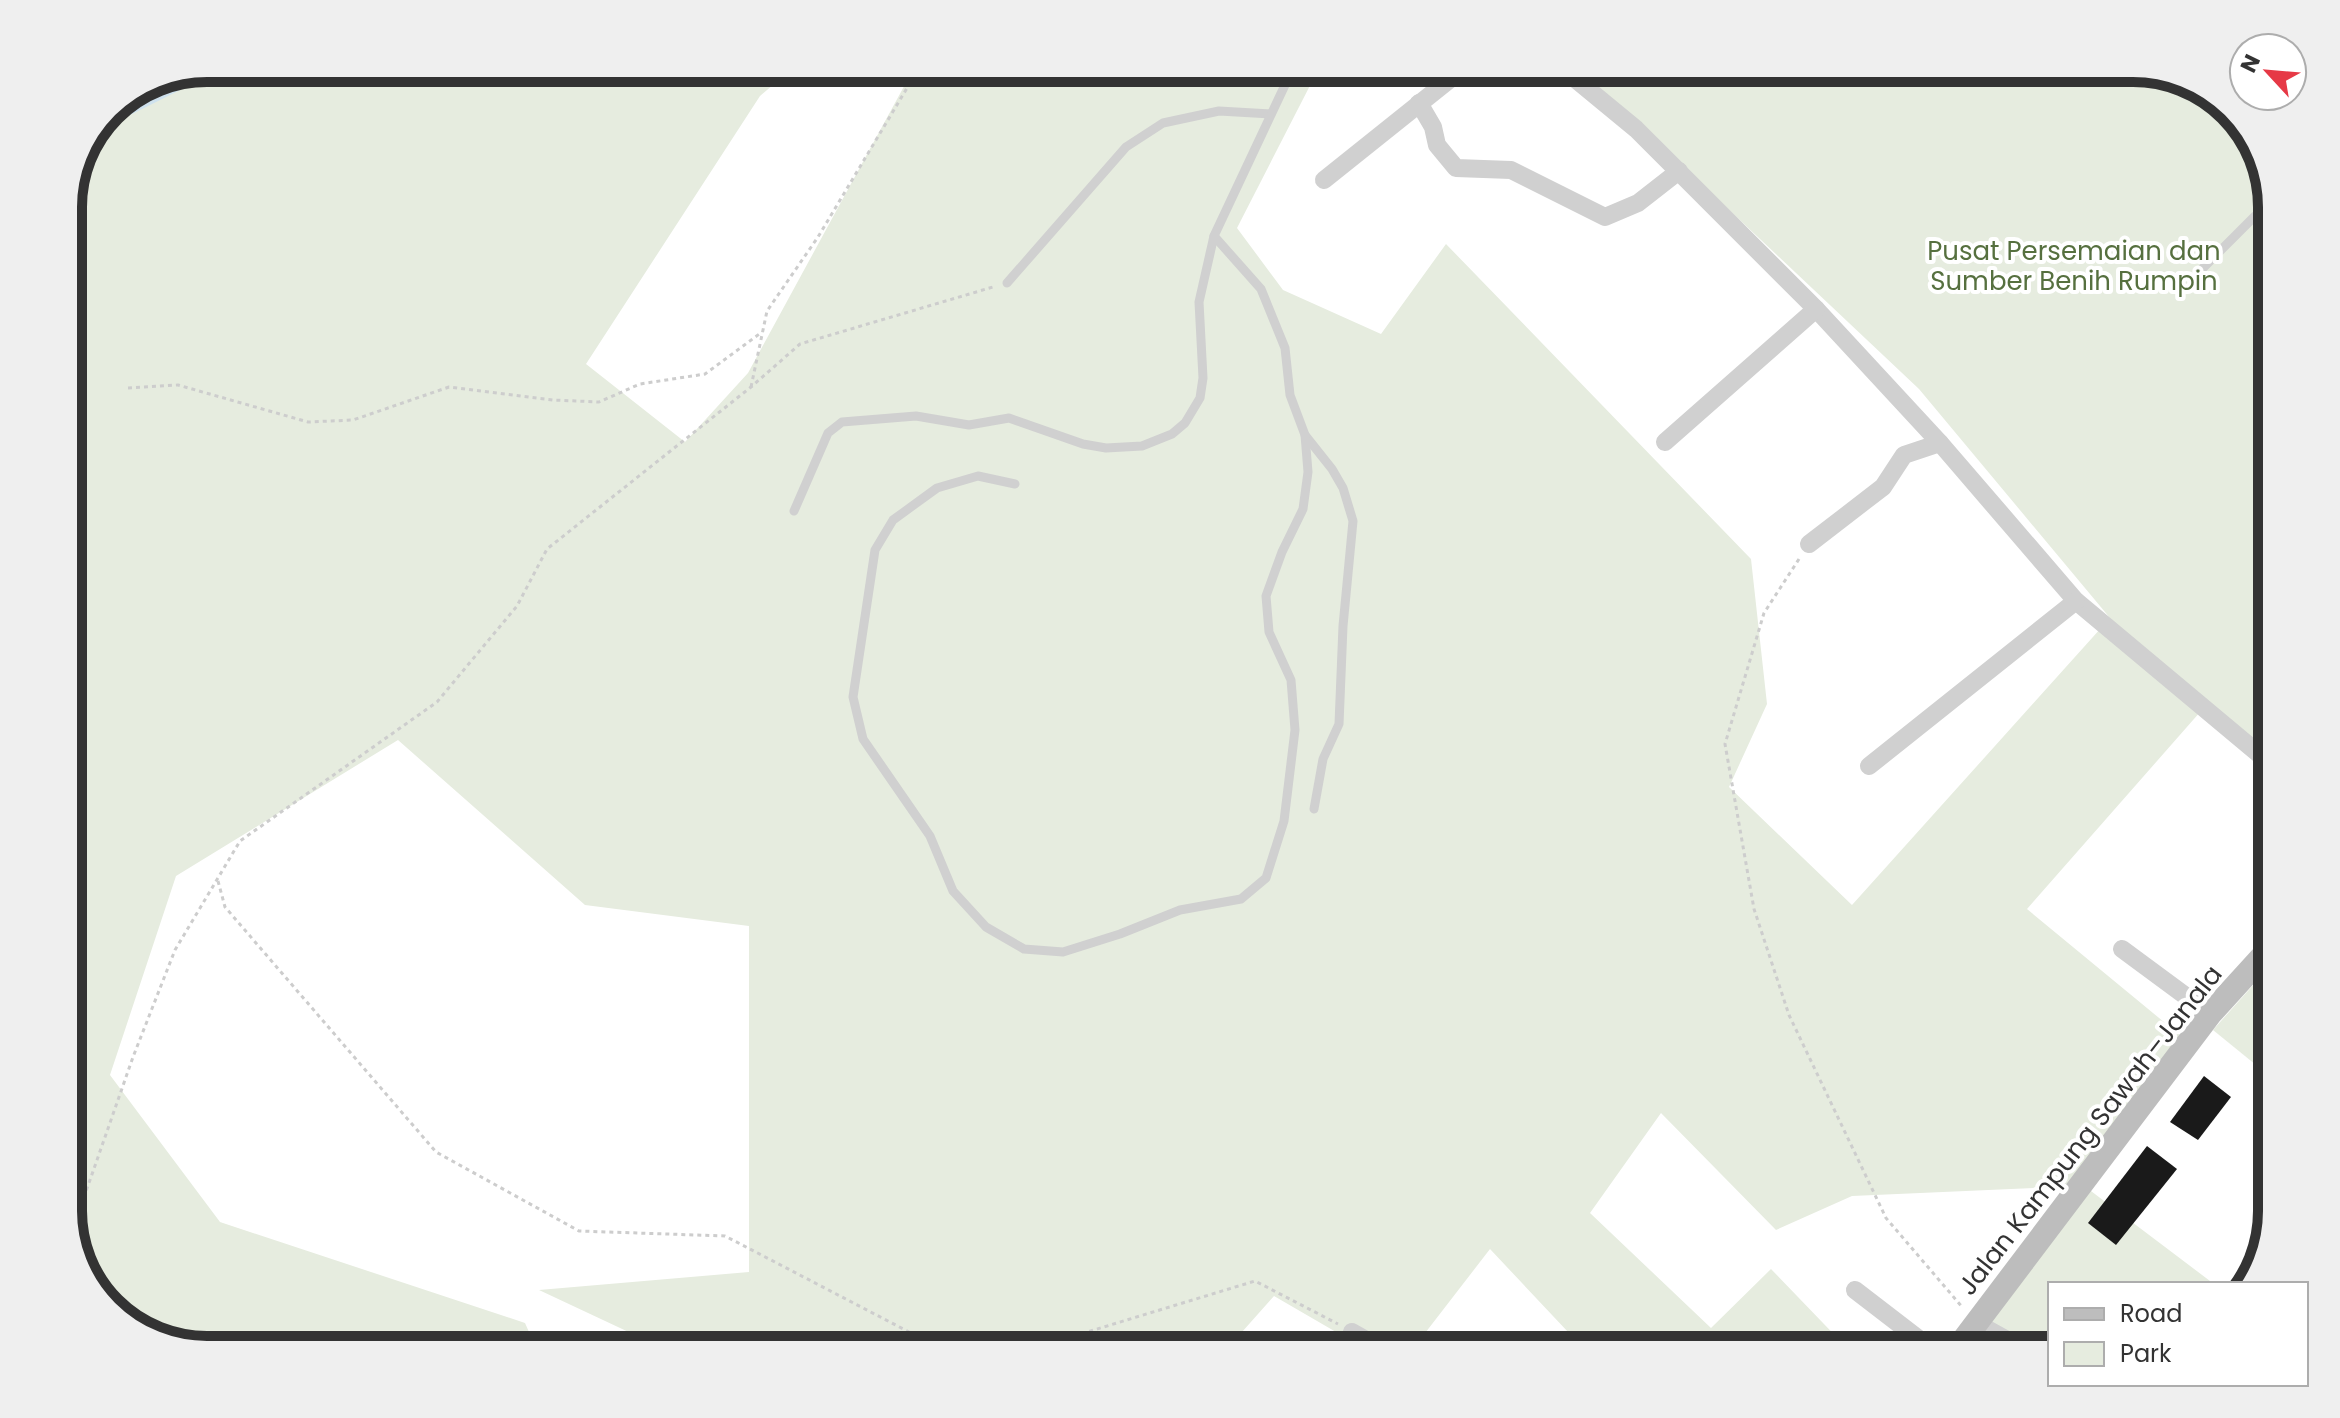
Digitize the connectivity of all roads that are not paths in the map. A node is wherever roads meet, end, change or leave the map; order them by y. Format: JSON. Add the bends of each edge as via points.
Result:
{"nodes":[{"id":1,"x":1286,"y":82,"type":"edge"},
{"id":2,"x":1446,"y":82,"type":"edge"},
{"id":3,"x":1579,"y":82,"type":"edge"},
{"id":4,"x":1419,"y":103,"type":"junction"},
{"id":5,"x":1271,"y":114,"type":"junction"},
{"id":6,"x":1679,"y":171,"type":"junction"},
{"id":7,"x":1324,"y":180,"type":"dead end"},
{"id":8,"x":2258,"y":219,"type":"edge"},
{"id":9,"x":1214,"y":236,"type":"junction"},
{"id":10,"x":2198,"y":273,"type":"dead end"},
{"id":11,"x":1007,"y":283,"type":"road end"},
{"id":12,"x":1816,"y":309,"type":"junction"},
{"id":13,"x":1305,"y":435,"type":"junction"},
{"id":14,"x":1665,"y":442,"type":"dead end"},
{"id":15,"x":1940,"y":443,"type":"junction"},
{"id":16,"x":1015,"y":484,"type":"dead end"},
{"id":17,"x":794,"y":511,"type":"dead end"},
{"id":18,"x":1809,"y":544,"type":"road end"},
{"id":19,"x":2076,"y":601,"type":"junction"},
{"id":20,"x":2258,"y":753,"type":"edge"},
{"id":21,"x":1869,"y":766,"type":"dead end"},
{"id":22,"x":1314,"y":809,"type":"dead end"},
{"id":23,"x":2122,"y":949,"type":"dead end"},
{"id":24,"x":2258,"y":961,"type":"edge"},
{"id":25,"x":2210,"y":1014,"type":"junction"},
{"id":26,"x":1855,"y":1290,"type":"dead end"},
{"id":27,"x":1976,"y":1323,"type":"junction"},
{"id":28,"x":1352,"y":1332,"type":"road end"},
{"id":29,"x":1359,"y":1336,"type":"edge"},
{"id":30,"x":1915,"y":1336,"type":"edge"},
{"id":31,"x":1966,"y":1336,"type":"edge"},
{"id":32,"x":2000,"y":1336,"type":"edge"}],
"edges":[{"from":1,"to":5,"type":"lane"},
{"from":2,"to":4,"type":"street"},
{"from":3,"to":6,"type":"street"},
{"from":4,"to":6,"type":"street","via":[[1437,145],[1456,168],[1511,170],[1605,217],[1638,203]]},
{"from":4,"to":7,"type":"street"},
{"from":5,"to":9,"type":"lane"},
{"from":5,"to":11,"type":"lane","via":[[1219,111],[1163,123],[1126,147]]},
{"from":6,"to":12,"type":"street"},
{"from":8,"to":10,"type":"lane"},
{"from":9,"to":13,"type":"lane","via":[[1261,289],[1285,348],[1290,395]]},
{"from":9,"to":17,"type":"lane","via":[[1199,302],[1200,398],[1172,434],[1142,446],[1106,448],[1009,418],[969,425],[916,416],[842,422],[828,433]]},
{"from":12,"to":14,"type":"street"},
{"from":12,"to":15,"type":"street"},
{"from":13,"to":16,"type":"lane","via":[[1303,509],[1266,596],[1269,632],[1291,680],[1295,730],[1284,821],[1266,878],[1241,899],[1180,910],[1063,952],[1024,949],[986,927],[953,891],[930,836],[863,739],[853,697],[875,550],[893,520],[937,488],[978,476]]},
{"from":13,"to":22,"type":"lane","via":[[1343,488],[1353,521],[1339,724],[1323,759]]},
{"from":15,"to":18,"type":"street","via":[[1904,455],[1883,487]]},
{"from":15,"to":19,"type":"street"},
{"from":19,"to":20,"type":"street"},
{"from":19,"to":21,"type":"street"},
{"from":23,"to":25,"type":"street"},
{"from":24,"to":25,"type":"main road","name":"Jalan Kampung Sawah–Janala"},
{"from":25,"to":27,"type":"main road","name":"Jalan Kampung Sawah–Janala"},
{"from":26,"to":30,"type":"street"},
{"from":27,"to":31,"type":"main road","name":"Jalan Kampung Sawah–Janala"},
{"from":27,"to":32,"type":"street"},
{"from":28,"to":29,"type":"street"}]}
